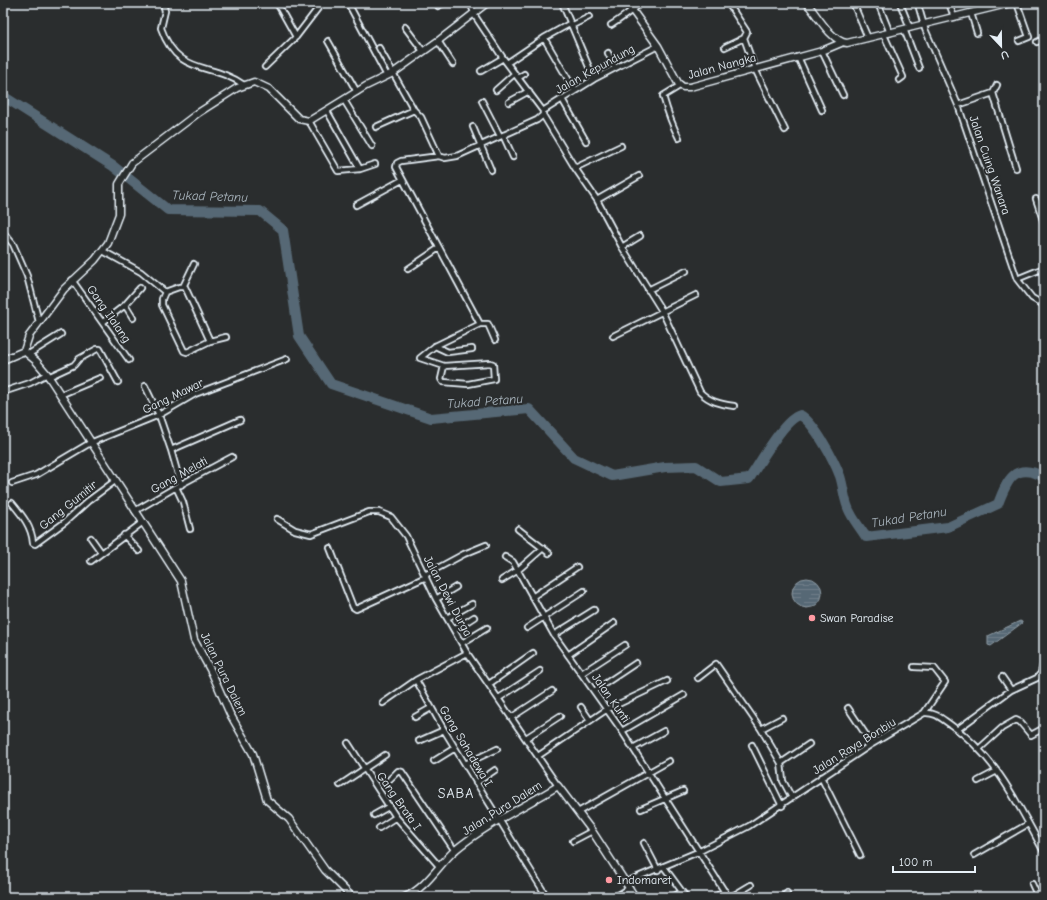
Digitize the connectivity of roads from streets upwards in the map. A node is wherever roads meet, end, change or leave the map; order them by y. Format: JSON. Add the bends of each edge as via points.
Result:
{"nodes":[{"id":1,"x":163,"y":3,"type":"edge"},
{"id":2,"x":276,"y":3,"type":"edge"},
{"id":3,"x":322,"y":3,"type":"edge"},
{"id":4,"x":348,"y":3,"type":"edge"},
{"id":5,"x":444,"y":3,"type":"edge"},
{"id":6,"x":470,"y":3,"type":"edge"},
{"id":7,"x":486,"y":3,"type":"edge"},
{"id":8,"x":562,"y":3,"type":"edge"},
{"id":9,"x":627,"y":3,"type":"edge"},
{"id":10,"x":642,"y":3,"type":"edge"},
{"id":11,"x":728,"y":3,"type":"edge"},
{"id":12,"x":807,"y":3,"type":"edge"},
{"id":13,"x":853,"y":3,"type":"edge"},
{"id":14,"x":878,"y":3,"type":"edge"},
{"id":15,"x":900,"y":3,"type":"edge"},
{"id":16,"x":949,"y":3,"type":"edge"},
{"id":17,"x":1011,"y":3,"type":"edge"},
{"id":18,"x":1017,"y":3,"type":"edge"},
{"id":19,"x":1043,"y":3,"type":"edge"},
{"id":20,"x":1000,"y":4,"type":"edge"},
{"id":21,"x":438,"y":6,"type":"dead end"},
{"id":22,"x":1044,"y":6,"type":"edge"},
{"id":23,"x":919,"y":8,"type":"dead end"},
{"id":24,"x":632,"y":9,"type":"junction"},
{"id":25,"x":474,"y":12,"type":"junction"},
{"id":26,"x":971,"y":13,"type":"junction"},
{"id":27,"x":589,"y":17,"type":"dead end"},
{"id":28,"x":954,"y":17,"type":"junction"},
{"id":29,"x":572,"y":24,"type":"junction"},
{"id":30,"x":611,"y":25,"type":"dead end"},
{"id":31,"x":924,"y":25,"type":"junction"},
{"id":32,"x":405,"y":27,"type":"dead end"},
{"id":33,"x":907,"y":29,"type":"junction"},
{"id":34,"x":978,"y":33,"type":"dead end"},
{"id":35,"x":887,"y":34,"type":"junction"},
{"id":36,"x":296,"y":37,"type":"junction"},
{"id":37,"x":544,"y":38,"type":"junction"},
{"id":38,"x":744,"y":38,"type":"junction"},
{"id":39,"x":868,"y":38,"type":"junction"},
{"id":40,"x":1044,"y":39,"type":"edge"},
{"id":41,"x":328,"y":41,"type":"dead end"},
{"id":42,"x":438,"y":41,"type":"junction"},
{"id":43,"x":1019,"y":41,"type":"dead end"},
{"id":44,"x":1037,"y":42,"type":"dead end"},
{"id":45,"x":841,"y":43,"type":"junction"},
{"id":46,"x":658,"y":46,"type":"junction"},
{"id":47,"x":725,"y":47,"type":"dead end"},
{"id":48,"x":379,"y":48,"type":"dead end"},
{"id":49,"x":423,"y":51,"type":"junction"},
{"id":50,"x":822,"y":51,"type":"junction"},
{"id":51,"x":608,"y":53,"type":"dead end"},
{"id":52,"x":798,"y":57,"type":"junction"},
{"id":53,"x":503,"y":58,"type":"junction"},
{"id":54,"x":506,"y":63,"type":"junction"},
{"id":55,"x":453,"y":64,"type":"dead end"},
{"id":56,"x":265,"y":67,"type":"dead end"},
{"id":57,"x":615,"y":68,"type":"junction"},
{"id":58,"x":919,"y":68,"type":"dead end"},
{"id":59,"x":755,"y":69,"type":"junction"},
{"id":60,"x":481,"y":71,"type":"dead end"},
{"id":61,"x":393,"y":72,"type":"junction"},
{"id":62,"x":524,"y":74,"type":"dead end"},
{"id":63,"x":387,"y":76,"type":"junction"},
{"id":64,"x":516,"y":76,"type":"junction"},
{"id":65,"x":594,"y":79,"type":"junction"},
{"id":66,"x":900,"y":80,"type":"dead end"},
{"id":67,"x":244,"y":85,"type":"junction"},
{"id":68,"x":681,"y":85,"type":"junction"},
{"id":69,"x":997,"y":85,"type":"dead end"},
{"id":70,"x":496,"y":90,"type":"dead end"},
{"id":71,"x":529,"y":91,"type":"junction"},
{"id":72,"x":575,"y":91,"type":"junction"},
{"id":73,"x":357,"y":92,"type":"junction"},
{"id":74,"x":993,"y":93,"type":"junction"},
{"id":75,"x":843,"y":95,"type":"dead end"},
{"id":76,"x":562,"y":99,"type":"junction"},
{"id":77,"x":344,"y":100,"type":"junction"},
{"id":78,"x":482,"y":101,"type":"dead end"},
{"id":79,"x":509,"y":102,"type":"dead end"},
{"id":80,"x":958,"y":105,"type":"junction"},
{"id":81,"x":414,"y":110,"type":"junction"},
{"id":82,"x":822,"y":110,"type":"dead end"},
{"id":83,"x":327,"y":111,"type":"junction"},
{"id":84,"x":543,"y":113,"type":"junction"},
{"id":85,"x":309,"y":121,"type":"junction"},
{"id":86,"x":376,"y":127,"type":"dead end"},
{"id":87,"x":473,"y":127,"type":"dead end"},
{"id":88,"x":785,"y":130,"type":"dead end"},
{"id":89,"x":501,"y":136,"type":"junction"},
{"id":90,"x":678,"y":138,"type":"dead end"},
{"id":91,"x":586,"y":141,"type":"dead end"},
{"id":92,"x":372,"y":146,"type":"dead end"},
{"id":93,"x":480,"y":146,"type":"junction"},
{"id":94,"x":621,"y":146,"type":"dead end"},
{"id":95,"x":439,"y":156,"type":"junction"},
{"id":96,"x":513,"y":157,"type":"dead end"},
{"id":97,"x":375,"y":164,"type":"dead end"},
{"id":98,"x":574,"y":168,"type":"junction"},
{"id":99,"x":1016,"y":168,"type":"dead end"},
{"id":100,"x":360,"y":169,"type":"junction"},
{"id":101,"x":491,"y":170,"type":"dead end"},
{"id":102,"x":639,"y":176,"type":"dead end"},
{"id":103,"x":402,"y":180,"type":"junction"},
{"id":104,"x":1036,"y":199,"type":"dead end"},
{"id":105,"x":597,"y":200,"type":"junction"},
{"id":106,"x":356,"y":205,"type":"dead end"},
{"id":107,"x":1044,"y":223,"type":"edge"},
{"id":108,"x":3,"y":232,"type":"edge"},
{"id":109,"x":640,"y":236,"type":"dead end"},
{"id":110,"x":622,"y":247,"type":"junction"},
{"id":111,"x":439,"y":248,"type":"junction"},
{"id":112,"x":103,"y":251,"type":"junction"},
{"id":113,"x":194,"y":264,"type":"dead end"},
{"id":114,"x":1044,"y":268,"type":"edge"},
{"id":115,"x":408,"y":269,"type":"dead end"},
{"id":116,"x":686,"y":271,"type":"dead end"},
{"id":117,"x":1017,"y":279,"type":"junction"},
{"id":118,"x":72,"y":280,"type":"junction"},
{"id":119,"x":183,"y":286,"type":"junction"},
{"id":120,"x":140,"y":288,"type":"dead end"},
{"id":121,"x":648,"y":290,"type":"junction"},
{"id":122,"x":165,"y":292,"type":"junction"},
{"id":123,"x":696,"y":295,"type":"dead end"},
{"id":124,"x":125,"y":305,"type":"junction"},
{"id":125,"x":1044,"y":305,"type":"edge"},
{"id":126,"x":662,"y":311,"type":"junction"},
{"id":127,"x":133,"y":318,"type":"dead end"},
{"id":128,"x":39,"y":322,"type":"junction"},
{"id":129,"x":103,"y":322,"type":"junction"},
{"id":130,"x":480,"y":324,"type":"junction"},
{"id":131,"x":61,"y":334,"type":"dead end"},
{"id":132,"x":613,"y":336,"type":"dead end"},
{"id":133,"x":226,"y":337,"type":"dead end"},
{"id":134,"x":495,"y":340,"type":"dead end"},
{"id":135,"x":210,"y":341,"type":"junction"},
{"id":136,"x":435,"y":346,"type":"junction"},
{"id":137,"x":472,"y":349,"type":"dead end"},
{"id":138,"x":26,"y":352,"type":"junction"},
{"id":139,"x":287,"y":359,"type":"dead end"},
{"id":140,"x":3,"y":360,"type":"edge"},
{"id":141,"x":129,"y":360,"type":"dead end"},
{"id":142,"x":444,"y":366,"type":"junction"},
{"id":143,"x":47,"y":376,"type":"junction"},
{"id":144,"x":100,"y":378,"type":"dead end"},
{"id":145,"x":118,"y":382,"type":"dead end"},
{"id":146,"x":145,"y":386,"type":"dead end"},
{"id":147,"x":3,"y":392,"type":"edge"},
{"id":148,"x":60,"y":395,"type":"junction"},
{"id":149,"x":734,"y":406,"type":"dead end"},
{"id":150,"x":159,"y":415,"type":"junction"},
{"id":151,"x":240,"y":420,"type":"dead end"},
{"id":152,"x":90,"y":443,"type":"junction"},
{"id":153,"x":171,"y":450,"type":"junction"},
{"id":154,"x":232,"y":457,"type":"dead end"},
{"id":155,"x":115,"y":481,"type":"junction"},
{"id":156,"x":12,"y":483,"type":"dead end"},
{"id":157,"x":179,"y":486,"type":"junction"},
{"id":158,"x":12,"y":503,"type":"dead end"},
{"id":159,"x":135,"y":511,"type":"junction"},
{"id":160,"x":277,"y":519,"type":"dead end"},
{"id":161,"x":143,"y":522,"type":"junction"},
{"id":162,"x":190,"y":529,"type":"dead end"},
{"id":163,"x":518,"y":529,"type":"dead end"},
{"id":164,"x":124,"y":535,"type":"junction"},
{"id":165,"x":91,"y":538,"type":"dead end"},
{"id":166,"x":486,"y":545,"type":"dead end"},
{"id":167,"x":330,"y":548,"type":"dead end"},
{"id":168,"x":543,"y":548,"type":"junction"},
{"id":169,"x":139,"y":551,"type":"dead end"},
{"id":170,"x":101,"y":552,"type":"junction"},
{"id":171,"x":549,"y":552,"type":"dead end"},
{"id":172,"x":505,"y":558,"type":"dead end"},
{"id":173,"x":91,"y":561,"type":"dead end"},
{"id":174,"x":577,"y":567,"type":"dead end"},
{"id":175,"x":518,"y":570,"type":"junction"},
{"id":176,"x":426,"y":576,"type":"junction"},
{"id":177,"x":502,"y":580,"type":"dead end"},
{"id":178,"x":456,"y":587,"type":"dead end"},
{"id":179,"x":584,"y":591,"type":"dead end"},
{"id":180,"x":532,"y":598,"type":"junction"},
{"id":181,"x":436,"y":599,"type":"junction"},
{"id":182,"x":472,"y":604,"type":"dead end"},
{"id":183,"x":594,"y":610,"type":"dead end"},
{"id":184,"x":474,"y":617,"type":"dead end"},
{"id":185,"x":447,"y":618,"type":"junction"},
{"id":186,"x":544,"y":618,"type":"junction"},
{"id":187,"x":614,"y":623,"type":"dead end"},
{"id":188,"x":487,"y":628,"type":"dead end"},
{"id":189,"x":527,"y":628,"type":"dead end"},
{"id":190,"x":454,"y":630,"type":"junction"},
{"id":191,"x":554,"y":635,"type":"junction"},
{"id":192,"x":462,"y":643,"type":"junction"},
{"id":193,"x":625,"y":645,"type":"dead end"},
{"id":194,"x":533,"y":653,"type":"dead end"},
{"id":195,"x":467,"y":654,"type":"junction"},
{"id":196,"x":568,"y":655,"type":"junction"},
{"id":197,"x":1044,"y":660,"type":"edge"},
{"id":198,"x":636,"y":663,"type":"dead end"},
{"id":199,"x":914,"y":667,"type":"dead end"},
{"id":200,"x":540,"y":671,"type":"dead end"},
{"id":201,"x":582,"y":673,"type":"junction"},
{"id":202,"x":1002,"y":677,"type":"dead end"},
{"id":203,"x":698,"y":678,"type":"dead end"},
{"id":204,"x":416,"y":680,"type":"junction"},
{"id":205,"x":667,"y":681,"type":"dead end"},
{"id":206,"x":489,"y":684,"type":"junction"},
{"id":207,"x":1011,"y":690,"type":"junction"},
{"id":208,"x":552,"y":691,"type":"dead end"},
{"id":209,"x":594,"y":691,"type":"junction"},
{"id":210,"x":684,"y":696,"type":"dead end"},
{"id":211,"x":499,"y":698,"type":"junction"},
{"id":212,"x":383,"y":703,"type":"dead end"},
{"id":213,"x":581,"y":707,"type":"dead end"},
{"id":214,"x":431,"y":708,"type":"junction"},
{"id":215,"x":848,"y":708,"type":"dead end"},
{"id":216,"x":606,"y":710,"type":"junction"},
{"id":217,"x":924,"y":713,"type":"junction"},
{"id":218,"x":560,"y":716,"type":"dead end"},
{"id":219,"x":414,"y":717,"type":"dead end"},
{"id":220,"x":512,"y":717,"type":"junction"},
{"id":221,"x":782,"y":718,"type":"dead end"},
{"id":222,"x":590,"y":720,"type":"junction"},
{"id":223,"x":1044,"y":728,"type":"edge"},
{"id":224,"x":958,"y":729,"type":"junction"},
{"id":225,"x":444,"y":730,"type":"junction"},
{"id":226,"x":761,"y":730,"type":"junction"},
{"id":227,"x":622,"y":731,"type":"junction"},
{"id":228,"x":664,"y":731,"type":"dead end"},
{"id":229,"x":526,"y":738,"type":"junction"},
{"id":230,"x":419,"y":740,"type":"dead end"},
{"id":231,"x":348,"y":743,"type":"dead end"},
{"id":232,"x":809,"y":744,"type":"dead end"},
{"id":233,"x":872,"y":744,"type":"junction"},
{"id":234,"x":752,"y":745,"type":"dead end"},
{"id":235,"x":455,"y":748,"type":"junction"},
{"id":236,"x":632,"y":748,"type":"junction"},
{"id":237,"x":980,"y":748,"type":"junction"},
{"id":238,"x":497,"y":749,"type":"dead end"},
{"id":239,"x":385,"y":755,"type":"dead end"},
{"id":240,"x":538,"y":756,"type":"junction"},
{"id":241,"x":434,"y":761,"type":"dead end"},
{"id":242,"x":669,"y":761,"type":"dead end"},
{"id":243,"x":781,"y":763,"type":"junction"},
{"id":244,"x":465,"y":764,"type":"junction"},
{"id":245,"x":364,"y":770,"type":"junction"},
{"id":246,"x":496,"y":770,"type":"dead end"},
{"id":247,"x":998,"y":771,"type":"junction"},
{"id":248,"x":649,"y":773,"type":"junction"},
{"id":249,"x":821,"y":777,"type":"junction"},
{"id":250,"x":390,"y":779,"type":"dead end"},
{"id":251,"x":978,"y":781,"type":"dead end"},
{"id":252,"x":476,"y":783,"type":"junction"},
{"id":253,"x":340,"y":786,"type":"dead end"},
{"id":254,"x":558,"y":786,"type":"junction"},
{"id":255,"x":683,"y":791,"type":"dead end"},
{"id":256,"x":665,"y":798,"type":"junction"},
{"id":257,"x":792,"y":798,"type":"junction"},
{"id":258,"x":390,"y":806,"type":"junction"},
{"id":259,"x":782,"y":806,"type":"junction"},
{"id":260,"x":641,"y":809,"type":"dead end"},
{"id":261,"x":578,"y":812,"type":"junction"},
{"id":262,"x":374,"y":815,"type":"dead end"},
{"id":263,"x":396,"y":817,"type":"junction"},
{"id":264,"x":499,"y":821,"type":"junction"},
{"id":265,"x":1028,"y":824,"type":"junction"},
{"id":266,"x":379,"y":828,"type":"dead end"},
{"id":267,"x":592,"y":832,"type":"junction"},
{"id":268,"x":573,"y":841,"type":"dead end"},
{"id":269,"x":644,"y":843,"type":"dead end"},
{"id":270,"x":455,"y":851,"type":"junction"},
{"id":271,"x":700,"y":851,"type":"junction"},
{"id":272,"x":1044,"y":852,"type":"edge"},
{"id":273,"x":860,"y":855,"type":"dead end"},
{"id":274,"x":974,"y":855,"type":"dead end"},
{"id":275,"x":439,"y":866,"type":"junction"},
{"id":276,"x":664,"y":867,"type":"junction"},
{"id":277,"x":658,"y":870,"type":"junction"},
{"id":278,"x":626,"y":882,"type":"junction"},
{"id":279,"x":751,"y":884,"type":"dead end"},
{"id":280,"x":1032,"y":884,"type":"dead end"},
{"id":281,"x":630,"y":888,"type":"junction"},
{"id":282,"x":725,"y":891,"type":"junction"},
{"id":283,"x":682,"y":892,"type":"junction"},
{"id":284,"x":787,"y":893,"type":"dead end"},
{"id":285,"x":352,"y":897,"type":"edge"},
{"id":286,"x":406,"y":897,"type":"edge"},
{"id":287,"x":547,"y":897,"type":"edge"},
{"id":288,"x":615,"y":897,"type":"edge"},
{"id":289,"x":635,"y":897,"type":"edge"},
{"id":290,"x":672,"y":897,"type":"edge"},
{"id":291,"x":686,"y":897,"type":"edge"},
{"id":292,"x":715,"y":897,"type":"edge"},
{"id":293,"x":730,"y":897,"type":"edge"},
{"id":294,"x":782,"y":897,"type":"edge"},
{"id":295,"x":1038,"y":897,"type":"edge"}],
"edges":[{"from":1,"to":67,"type":"street","via":[[166,11],[161,28],[174,53],[186,62],[230,77]]},
{"from":2,"to":36,"type":"street"},
{"from":3,"to":36,"type":"street"},
{"from":4,"to":63,"type":"street"},
{"from":5,"to":21,"type":"street"},
{"from":6,"to":25,"type":"street"},
{"from":7,"to":25,"type":"street"},
{"from":8,"to":29,"type":"street"},
{"from":9,"to":24,"type":"street","name":"Jalan Nangka"},
{"from":10,"to":24,"type":"street"},
{"from":11,"to":38,"type":"street","via":[[747,32]]},
{"from":12,"to":45,"type":"street"},
{"from":13,"to":39,"type":"street"},
{"from":14,"to":35,"type":"street"},
{"from":15,"to":33,"type":"street"},
{"from":16,"to":28,"type":"street"},
{"from":17,"to":20,"type":"street","name":"Jalan Nangka"},
{"from":18,"to":43,"type":"street","via":[[1029,36]]},
{"from":19,"to":22,"type":"street"},
{"from":20,"to":26,"type":"street","name":"Jalan Nangka"},
{"from":23,"to":31,"type":"street","name":"Jalan Cuing Wanara"},
{"from":24,"to":30,"type":"street","via":[[628,15]]},
{"from":24,"to":46,"type":"street","name":"Jalan Nangka"},
{"from":25,"to":42,"type":"street"},
{"from":25,"to":53,"type":"street"},
{"from":26,"to":28,"type":"street","name":"Jalan Nangka"},
{"from":26,"to":34,"type":"street"},
{"from":27,"to":29,"type":"street"},
{"from":28,"to":31,"type":"street","name":"Jalan Nangka"},
{"from":29,"to":37,"type":"street"},
{"from":29,"to":65,"type":"street"},
{"from":31,"to":33,"type":"street","name":"Jalan Nangka"},
{"from":31,"to":80,"type":"street","name":"Jalan Cuing Wanara"},
{"from":32,"to":49,"type":"street"},
{"from":33,"to":35,"type":"street","name":"Jalan Nangka"},
{"from":33,"to":58,"type":"street"},
{"from":35,"to":39,"type":"street","name":"Jalan Nangka"},
{"from":35,"to":66,"type":"street","via":[[903,76]]},
{"from":36,"to":56,"type":"street"},
{"from":37,"to":54,"type":"street"},
{"from":37,"to":72,"type":"street"},
{"from":38,"to":47,"type":"street"},
{"from":38,"to":59,"type":"street"},
{"from":39,"to":45,"type":"street","name":"Jalan Nangka"},
{"from":40,"to":44,"type":"street"},
{"from":41,"to":73,"type":"street"},
{"from":42,"to":49,"type":"street"},
{"from":42,"to":55,"type":"street"},
{"from":45,"to":50,"type":"street","name":"Jalan Nangka"},
{"from":46,"to":57,"type":"street","name":"Jalan Kepundung"},
{"from":46,"to":68,"type":"street","name":"Jalan Nangka"},
{"from":48,"to":61,"type":"street"},
{"from":49,"to":61,"type":"street"},
{"from":50,"to":52,"type":"street","name":"Jalan Nangka"},
{"from":50,"to":75,"type":"street"},
{"from":51,"to":57,"type":"street"},
{"from":52,"to":59,"type":"street","name":"Jalan Nangka"},
{"from":52,"to":82,"type":"street"},
{"from":53,"to":54,"type":"street"},
{"from":53,"to":60,"type":"street"},
{"from":54,"to":64,"type":"street"},
{"from":57,"to":65,"type":"street","name":"Jalan Kepundung"},
{"from":59,"to":68,"type":"street","name":"Jalan Nangka","via":[[690,87]]},
{"from":59,"to":88,"type":"street"},
{"from":61,"to":63,"type":"street"},
{"from":61,"to":81,"type":"street"},
{"from":62,"to":64,"type":"street"},
{"from":63,"to":73,"type":"street"},
{"from":64,"to":70,"type":"street"},
{"from":64,"to":71,"type":"street"},
{"from":65,"to":72,"type":"street","name":"Jalan Kepundung"},
{"from":67,"to":85,"type":"street","via":[[254,82],[269,89],[299,119]]},
{"from":67,"to":112,"type":"street","via":[[198,113],[132,163],[119,184],[119,214]]},
{"from":68,"to":90,"type":"street","via":[[663,96]]},
{"from":69,"to":74,"type":"street"},
{"from":71,"to":79,"type":"street"},
{"from":71,"to":84,"type":"street"},
{"from":72,"to":76,"type":"street","name":"Jalan Kepundung"},
{"from":73,"to":77,"type":"street"},
{"from":74,"to":80,"type":"street"},
{"from":74,"to":99,"type":"street"},
{"from":76,"to":84,"type":"street","name":"Jalan Kepundung"},
{"from":76,"to":91,"type":"street"},
{"from":77,"to":83,"type":"street"},
{"from":77,"to":92,"type":"street"},
{"from":78,"to":89,"type":"street"},
{"from":80,"to":117,"type":"street","name":"Jalan Cuing Wanara"},
{"from":81,"to":86,"type":"street"},
{"from":81,"to":95,"type":"street","via":[[421,117]]},
{"from":83,"to":85,"type":"street"},
{"from":83,"to":100,"type":"street"},
{"from":84,"to":89,"type":"street","name":"Jalan Kepundung","via":[[537,120]]},
{"from":84,"to":98,"type":"street"},
{"from":85,"to":100,"type":"street","via":[[336,170],[339,172]]},
{"from":87,"to":93,"type":"street"},
{"from":89,"to":93,"type":"street","name":"Jalan Kepundung"},
{"from":89,"to":96,"type":"street"},
{"from":93,"to":95,"type":"street","name":"Jalan Kepundung","via":[[457,156]]},
{"from":93,"to":101,"type":"street"},
{"from":94,"to":98,"type":"street"},
{"from":95,"to":103,"type":"street","name":"Jalan Kepundung","via":[[398,162],[396,167]]},
{"from":97,"to":100,"type":"street"},
{"from":98,"to":105,"type":"street"},
{"from":102,"to":105,"type":"street"},
{"from":103,"to":106,"type":"street"},
{"from":103,"to":111,"type":"street"},
{"from":104,"to":107,"type":"street"},
{"from":105,"to":110,"type":"street"},
{"from":108,"to":128,"type":"street","via":[[28,276]]},
{"from":109,"to":110,"type":"street"},
{"from":110,"to":121,"type":"street"},
{"from":111,"to":115,"type":"street"},
{"from":111,"to":130,"type":"street"},
{"from":112,"to":118,"type":"street"},
{"from":112,"to":122,"type":"street","via":[[141,272]]},
{"from":113,"to":119,"type":"street"},
{"from":114,"to":117,"type":"street"},
{"from":116,"to":121,"type":"street"},
{"from":117,"to":125,"type":"street","name":"Jalan Cuing Wanara","via":[[1032,298]]},
{"from":118,"to":128,"type":"street"},
{"from":118,"to":129,"type":"street","name":"Gang Ilalang"},
{"from":119,"to":122,"type":"street"},
{"from":119,"to":135,"type":"street","via":[[188,291]]},
{"from":120,"to":124,"type":"street"},
{"from":121,"to":126,"type":"street"},
{"from":122,"to":135,"type":"street","via":[[162,305],[182,350],[187,352]]},
{"from":123,"to":126,"type":"street"},
{"from":124,"to":127,"type":"street"},
{"from":124,"to":129,"type":"street"},
{"from":126,"to":132,"type":"street"},
{"from":126,"to":149,"type":"street","via":[[700,392],[716,403]]},
{"from":128,"to":138,"type":"street","via":[[26,340]]},
{"from":129,"to":141,"type":"street","name":"Gang Ilalang"},
{"from":130,"to":134,"type":"street","via":[[487,323]]},
{"from":130,"to":136,"type":"street"},
{"from":131,"to":138,"type":"street"},
{"from":133,"to":135,"type":"street"},
{"from":136,"to":137,"type":"street","via":[[448,352]]},
{"from":136,"to":142,"type":"street","via":[[420,356],[420,359]]},
{"from":138,"to":140,"type":"street"},
{"from":138,"to":143,"type":"street","name":"Jalan Pura Dalem"},
{"from":139,"to":150,"type":"street","name":"Gang Mawar","via":[[195,394]]},
{"from":142,"to":142,"type":"street","via":[[443,382],[468,384],[495,378],[490,363]]},
{"from":143,"to":145,"type":"street","via":[[74,365],[79,359],[100,349]]},
{"from":143,"to":147,"type":"street"},
{"from":143,"to":148,"type":"street","name":"Jalan Pura Dalem"},
{"from":144,"to":148,"type":"street"},
{"from":146,"to":150,"type":"street"},
{"from":148,"to":152,"type":"street","name":"Jalan Pura Dalem"},
{"from":150,"to":152,"type":"street","name":"Gang Mawar"},
{"from":150,"to":153,"type":"street"},
{"from":151,"to":153,"type":"street"},
{"from":152,"to":155,"type":"street","name":"Jalan Pura Dalem"},
{"from":152,"to":156,"type":"street","name":"Gang Mawar","via":[[36,475]]},
{"from":153,"to":157,"type":"street"},
{"from":154,"to":157,"type":"street","name":"Gang Melati"},
{"from":155,"to":158,"type":"street","name":"Gang Gumitir","via":[[35,544],[26,521]]},
{"from":155,"to":159,"type":"street","name":"Jalan Pura Dalem"},
{"from":157,"to":159,"type":"street","name":"Gang Melati"},
{"from":157,"to":162,"type":"street"},
{"from":159,"to":161,"type":"street","name":"Jalan Pura Dalem"},
{"from":160,"to":176,"type":"street","name":"Jalan Dewi Durga","via":[[295,530],[311,534],[369,512],[384,513],[401,528]]},
{"from":161,"to":164,"type":"street"},
{"from":161,"to":285,"type":"street","name":"Jalan Pura Dalem","via":[[181,581],[194,640],[230,714],[254,754],[266,799],[288,819],[325,870]]},
{"from":163,"to":168,"type":"street"},
{"from":164,"to":169,"type":"street"},
{"from":164,"to":170,"type":"street"},
{"from":165,"to":170,"type":"street"},
{"from":166,"to":176,"type":"street","via":[[464,554]]},
{"from":167,"to":176,"type":"street","via":[[356,609]]},
{"from":168,"to":171,"type":"street"},
{"from":168,"to":175,"type":"street"},
{"from":170,"to":173,"type":"street"},
{"from":172,"to":175,"type":"street","name":"Jalan Kunti","via":[[513,562]]},
{"from":174,"to":180,"type":"street"},
{"from":175,"to":177,"type":"street"},
{"from":175,"to":180,"type":"street","name":"Jalan Kunti"},
{"from":176,"to":181,"type":"street","name":"Jalan Dewi Durga"},
{"from":178,"to":181,"type":"street"},
{"from":179,"to":186,"type":"street"},
{"from":180,"to":186,"type":"street","name":"Jalan Kunti"},
{"from":181,"to":185,"type":"street","name":"Jalan Dewi Durga"},
{"from":182,"to":185,"type":"street"},
{"from":183,"to":191,"type":"street"},
{"from":184,"to":190,"type":"street"},
{"from":185,"to":190,"type":"street","name":"Jalan Dewi Durga"},
{"from":186,"to":189,"type":"street"},
{"from":186,"to":191,"type":"street","name":"Jalan Kunti"},
{"from":187,"to":196,"type":"street"},
{"from":188,"to":192,"type":"street"},
{"from":190,"to":192,"type":"street","name":"Jalan Dewi Durga"},
{"from":191,"to":196,"type":"street","name":"Jalan Kunti"},
{"from":192,"to":195,"type":"street","name":"Jalan Dewi Durga"},
{"from":193,"to":201,"type":"street"},
{"from":194,"to":206,"type":"street"},
{"from":195,"to":204,"type":"street"},
{"from":195,"to":206,"type":"street","name":"Jalan Dewi Durga"},
{"from":196,"to":201,"type":"street","name":"Jalan Kunti"},
{"from":197,"to":207,"type":"street","via":[[1041,674],[1037,678]]},
{"from":198,"to":209,"type":"street"},
{"from":199,"to":217,"type":"street","via":[[934,668],[945,682]]},
{"from":200,"to":211,"type":"street"},
{"from":201,"to":209,"type":"street","name":"Jalan Kunti"},
{"from":202,"to":207,"type":"street"},
{"from":203,"to":226,"type":"street","via":[[716,664]]},
{"from":204,"to":212,"type":"street"},
{"from":204,"to":214,"type":"street","name":"Gang Sahadewa I"},
{"from":205,"to":216,"type":"street"},
{"from":206,"to":211,"type":"street","name":"Jalan Dewi Durga"},
{"from":207,"to":224,"type":"street"},
{"from":208,"to":220,"type":"street"},
{"from":209,"to":216,"type":"street","name":"Jalan Kunti"},
{"from":210,"to":227,"type":"street"},
{"from":211,"to":220,"type":"street","name":"Jalan Dewi Durga"},
{"from":213,"to":222,"type":"street"},
{"from":214,"to":219,"type":"street"},
{"from":214,"to":225,"type":"street","name":"Gang Sahadewa I"},
{"from":215,"to":233,"type":"street"},
{"from":216,"to":222,"type":"street"},
{"from":216,"to":227,"type":"street","name":"Jalan Kunti"},
{"from":217,"to":224,"type":"street","via":[[936,714]]},
{"from":217,"to":233,"type":"street","name":"Jalan Raya Bonbiu"},
{"from":218,"to":229,"type":"street"},
{"from":220,"to":229,"type":"street","name":"Jalan Dewi Durga"},
{"from":221,"to":226,"type":"street"},
{"from":222,"to":240,"type":"street"},
{"from":223,"to":237,"type":"street","via":[[1031,735],[1016,720],[1002,728]]},
{"from":224,"to":237,"type":"street"},
{"from":225,"to":230,"type":"street"},
{"from":225,"to":235,"type":"street","name":"Gang Sahadewa I"},
{"from":226,"to":243,"type":"street"},
{"from":227,"to":236,"type":"street","name":"Jalan Kunti"},
{"from":228,"to":236,"type":"street"},
{"from":229,"to":240,"type":"street","name":"Jalan Dewi Durga"},
{"from":231,"to":245,"type":"street","name":"Gang Brata I"},
{"from":232,"to":243,"type":"street"},
{"from":233,"to":249,"type":"street","name":"Jalan Raya Bonbiu"},
{"from":234,"to":259,"type":"street"},
{"from":235,"to":241,"type":"street"},
{"from":235,"to":244,"type":"street","name":"Gang Sahadewa I"},
{"from":236,"to":248,"type":"street","name":"Jalan Kunti"},
{"from":237,"to":247,"type":"street"},
{"from":238,"to":244,"type":"street"},
{"from":239,"to":245,"type":"street"},
{"from":240,"to":254,"type":"street","name":"Jalan Dewi Durga"},
{"from":242,"to":248,"type":"street"},
{"from":243,"to":257,"type":"street","via":[[782,779]]},
{"from":244,"to":252,"type":"street","name":"Gang Sahadewa I"},
{"from":245,"to":253,"type":"street"},
{"from":245,"to":258,"type":"street","name":"Gang Brata I"},
{"from":246,"to":252,"type":"street"},
{"from":247,"to":251,"type":"street"},
{"from":247,"to":265,"type":"street"},
{"from":248,"to":256,"type":"street","name":"Jalan Kunti"},
{"from":248,"to":261,"type":"street"},
{"from":249,"to":257,"type":"street","name":"Jalan Raya Bonbiu"},
{"from":249,"to":273,"type":"street"},
{"from":250,"to":270,"type":"street","via":[[398,771],[402,772]]},
{"from":252,"to":264,"type":"street","name":"Gang Sahadewa I"},
{"from":254,"to":261,"type":"street"},
{"from":254,"to":264,"type":"street","name":"Jalan Pura Dalem"},
{"from":255,"to":256,"type":"street"},
{"from":256,"to":260,"type":"street"},
{"from":256,"to":271,"type":"street","name":"Jalan Kunti"},
{"from":257,"to":259,"type":"street","name":"Jalan Raya Bonbiu"},
{"from":258,"to":262,"type":"street"},
{"from":258,"to":263,"type":"street","name":"Gang Brata I"},
{"from":259,"to":271,"type":"street","name":"Jalan Raya Bonbiu"},
{"from":261,"to":267,"type":"street"},
{"from":263,"to":266,"type":"street"},
{"from":263,"to":275,"type":"street","name":"Gang Brata I"},
{"from":264,"to":270,"type":"street","name":"Jalan Pura Dalem"},
{"from":264,"to":287,"type":"street","name":"Gang Sahadewa I"},
{"from":265,"to":272,"type":"street"},
{"from":265,"to":274,"type":"street"},
{"from":267,"to":268,"type":"street"},
{"from":267,"to":278,"type":"street"},
{"from":269,"to":277,"type":"street"},
{"from":270,"to":275,"type":"street","name":"Jalan Pura Dalem"},
{"from":271,"to":276,"type":"street","name":"Jalan Raya Bonbiu"},
{"from":271,"to":282,"type":"street","name":"Jalan Kunti"},
{"from":275,"to":286,"type":"street","name":"Jalan Pura Dalem","via":[[420,888]]},
{"from":276,"to":277,"type":"street","name":"Jalan Raya Bonbiu"},
{"from":276,"to":283,"type":"street"},
{"from":277,"to":278,"type":"street","name":"Jalan Raya Bonbiu"},
{"from":278,"to":281,"type":"street"},
{"from":279,"to":293,"type":"street"},
{"from":280,"to":295,"type":"street"},
{"from":281,"to":288,"type":"street"},
{"from":281,"to":289,"type":"street"},
{"from":282,"to":292,"type":"street"},
{"from":282,"to":293,"type":"street","name":"Jalan Kunti"},
{"from":283,"to":290,"type":"street"},
{"from":283,"to":291,"type":"street"},
{"from":284,"to":294,"type":"street"}]}
